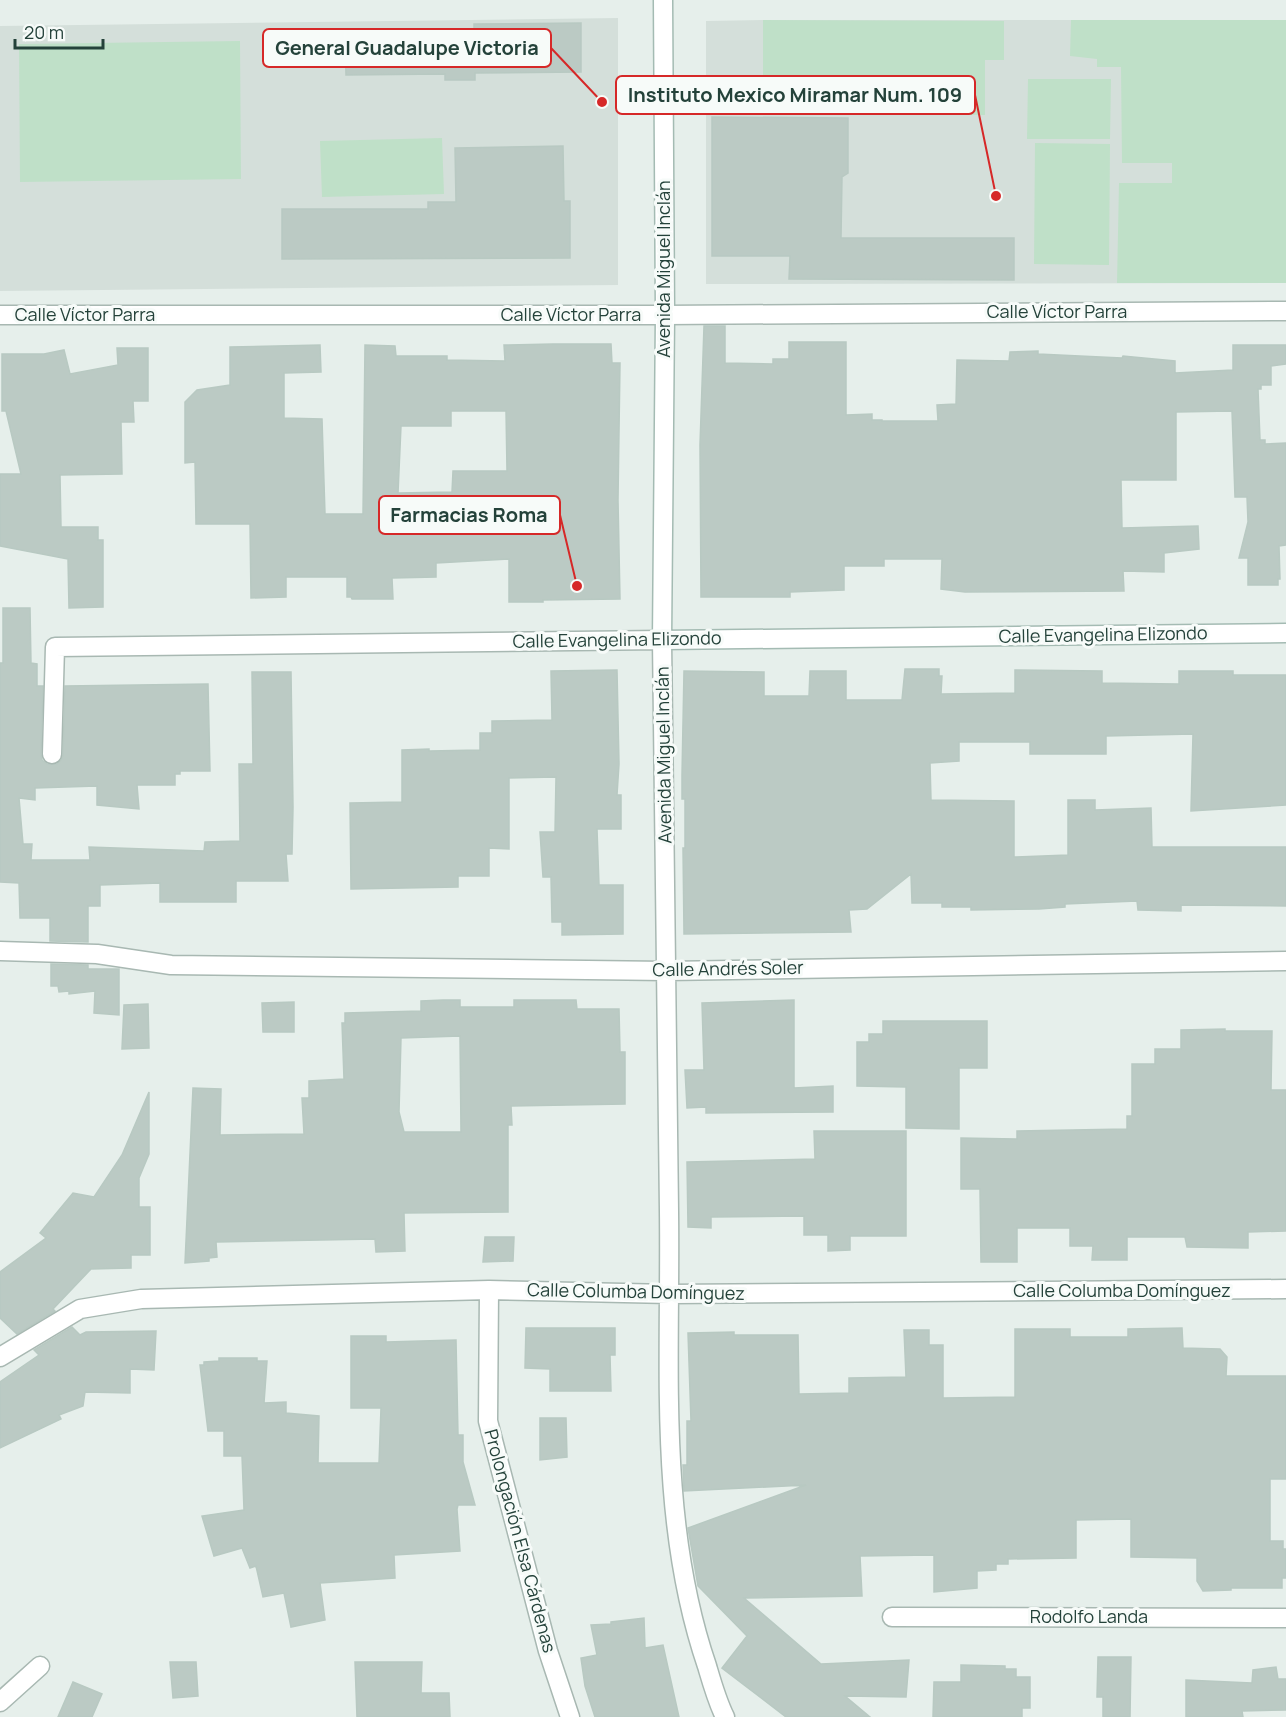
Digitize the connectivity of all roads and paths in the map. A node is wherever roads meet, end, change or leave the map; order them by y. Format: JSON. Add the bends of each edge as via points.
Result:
{"nodes":[{"id":1,"x":663,"y":0,"type":"edge"},
{"id":2,"x":1286,"y":311,"type":"edge"},
{"id":3,"x":0,"y":315,"type":"edge"},
{"id":4,"x":665,"y":315,"type":"junction"},
{"id":5,"x":1286,"y":633,"type":"edge"},
{"id":6,"x":662,"y":640,"type":"junction"},
{"id":7,"x":51,"y":754,"type":"dead end"},
{"id":8,"x":0,"y":951,"type":"edge"},
{"id":9,"x":1286,"y":960,"type":"edge"},
{"id":10,"x":666,"y":971,"type":"junction"},
{"id":11,"x":1286,"y":1289,"type":"edge"},
{"id":12,"x":489,"y":1290,"type":"junction"},
{"id":13,"x":670,"y":1294,"type":"junction"},
{"id":14,"x":0,"y":1357,"type":"edge"},
{"id":15,"x":892,"y":1617,"type":"dead end"},
{"id":16,"x":1286,"y":1618,"type":"edge"},
{"id":17,"x":39,"y":1666,"type":"dead end"},
{"id":18,"x":0,"y":1702,"type":"edge"},
{"id":19,"x":570,"y":1717,"type":"edge"},
{"id":20,"x":725,"y":1717,"type":"edge"}],
"edges":[{"from":1,"to":4,"type":"street","name":"Avenida Miguel Inclán"},
{"from":2,"to":4,"type":"street","name":"Calle Víctor Parra"},
{"from":3,"to":4,"type":"street","name":"Calle Víctor Parra"},
{"from":4,"to":6,"type":"street","name":"Avenida Miguel Inclán"},
{"from":5,"to":6,"type":"street","name":"Calle Evangelina Elizondo"},
{"from":6,"to":7,"type":"street","name":"Calle Evangelina Elizondo","via":[[55,647]]},
{"from":6,"to":10,"type":"street","name":"Avenida Miguel Inclán"},
{"from":8,"to":10,"type":"street","name":"Calle Andrés Soler","via":[[97,954],[171,965]]},
{"from":9,"to":10,"type":"street","name":"Calle Andrés Soler"},
{"from":10,"to":13,"type":"street","name":"Avenida Miguel Inclán"},
{"from":11,"to":13,"type":"street","name":"Calle Columba Domínguez"},
{"from":12,"to":13,"type":"street","name":"Calle Columba Domínguez"},
{"from":12,"to":14,"type":"street","name":"Calle Columba Domínguez","via":[[141,1299],[80,1309]]},
{"from":12,"to":19,"type":"street","name":"Prolongación Elsa Cárdenas","via":[[488,1421],[548,1651]]},
{"from":13,"to":20,"type":"street","name":"Avenida Miguel Inclán","via":[[669,1446],[676,1530],[697,1637]]},
{"from":15,"to":16,"type":"street","name":"Rodolfo Landa"},
{"from":17,"to":18,"type":"street"}]}
